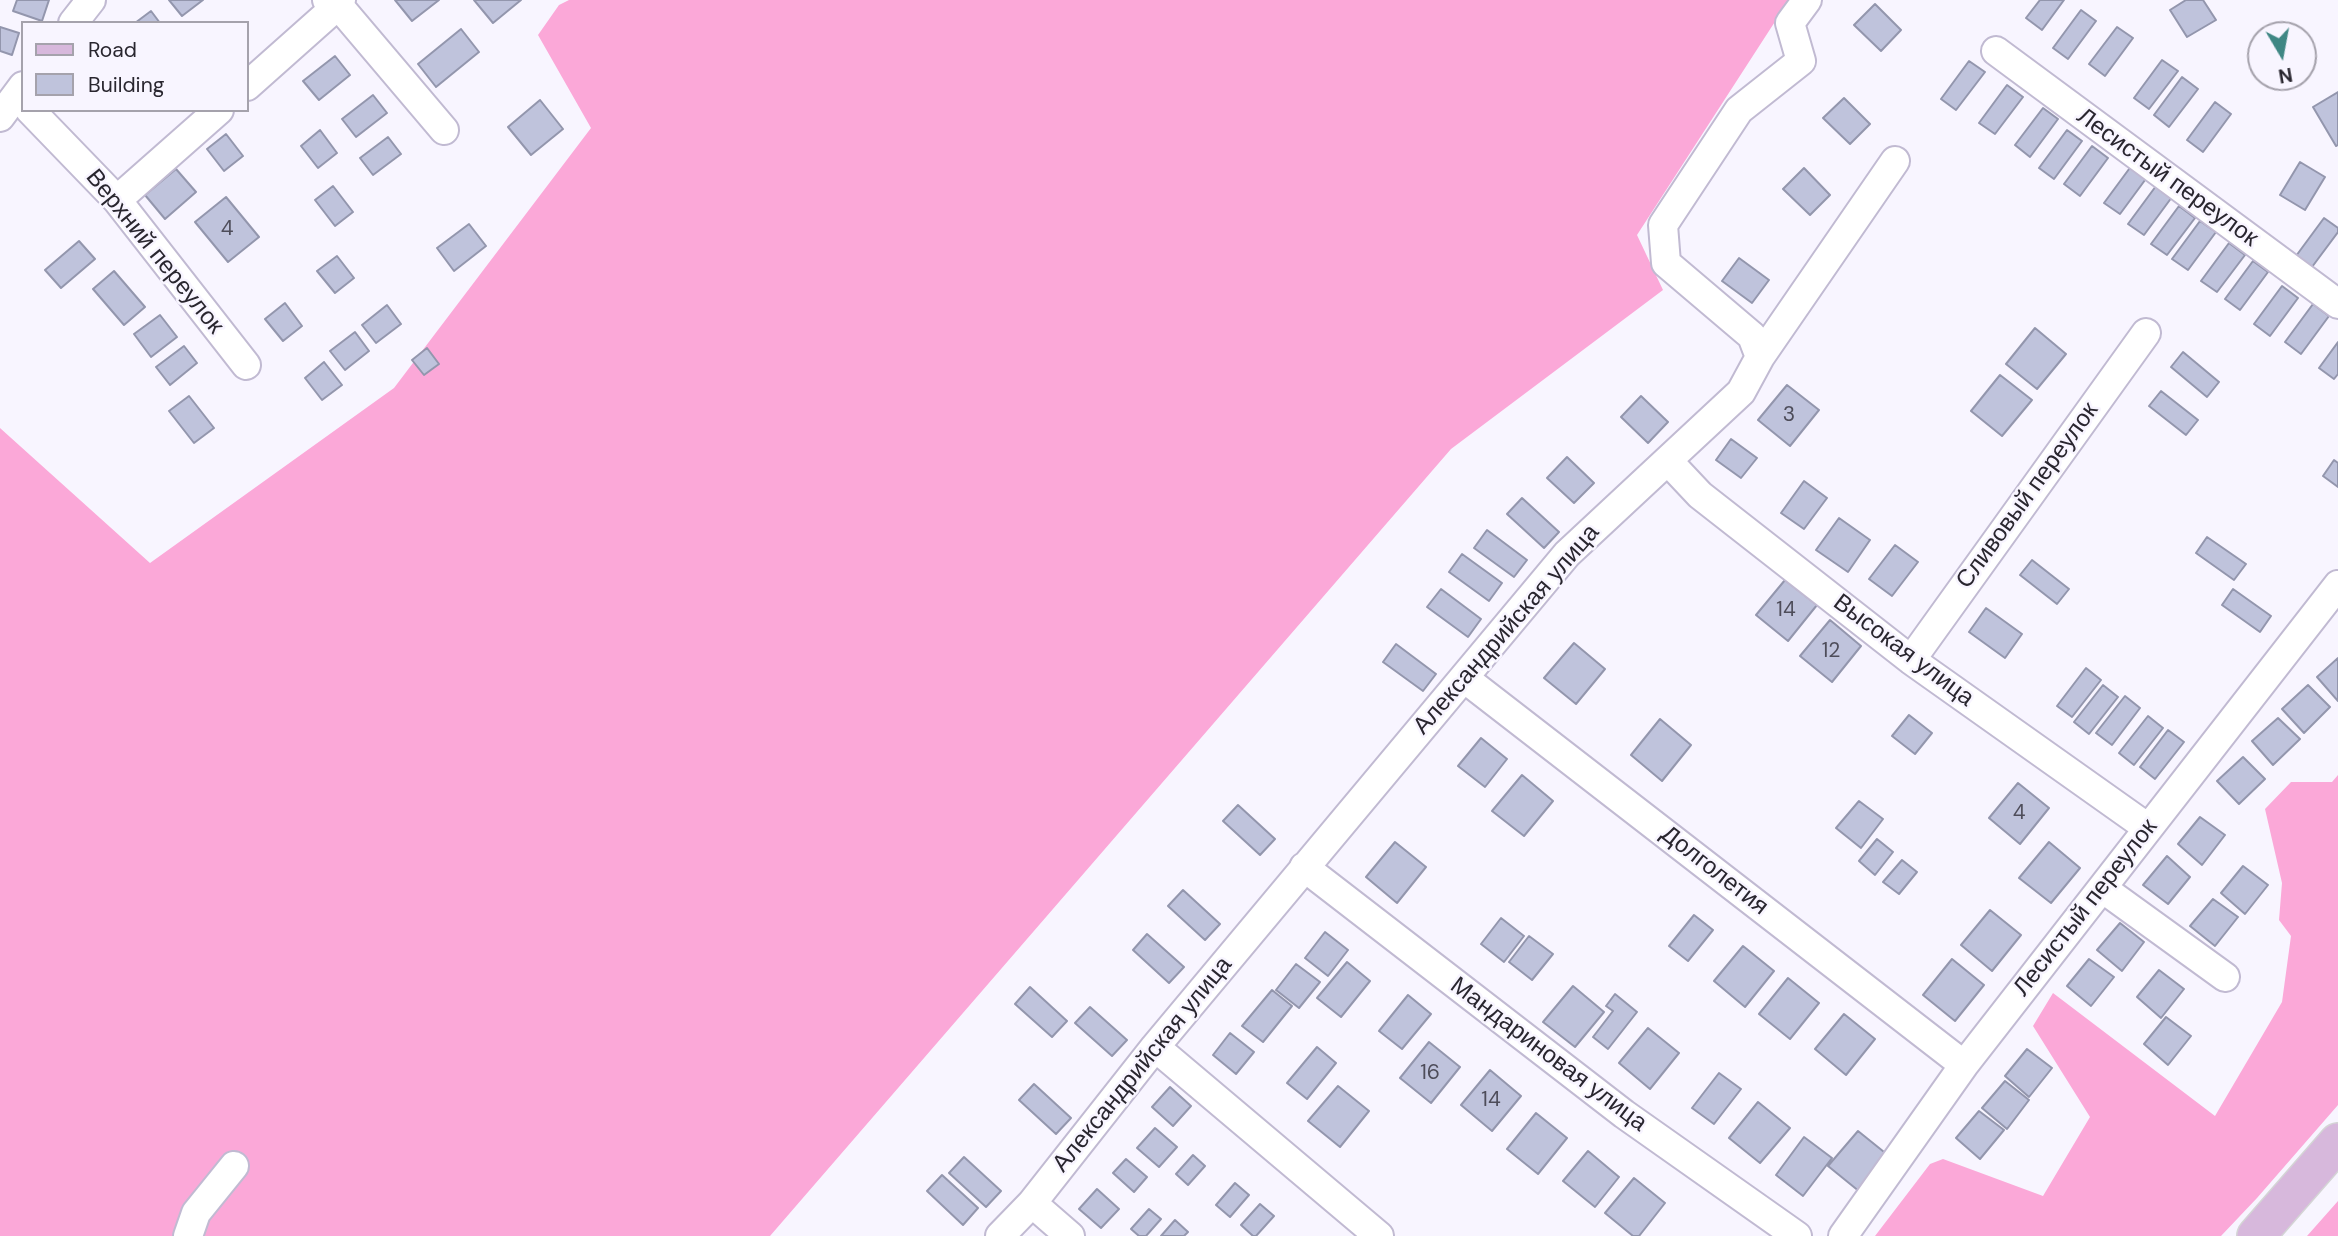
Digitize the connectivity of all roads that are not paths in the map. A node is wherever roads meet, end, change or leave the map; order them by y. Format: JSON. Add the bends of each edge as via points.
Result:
{"nodes":[{"id":1,"x":91,"y":0,"type":"edge"},
{"id":2,"x":1807,"y":0,"type":"edge"},
{"id":3,"x":335,"y":2,"type":"edge"},
{"id":4,"x":75,"y":21,"type":"edge"},
{"id":5,"x":1996,"y":51,"type":"dead end"},
{"id":6,"x":248,"y":85,"type":"edge"},
{"id":7,"x":28,"y":112,"type":"edge"},
{"id":8,"x":217,"y":112,"type":"edge"},
{"id":9,"x":444,"y":130,"type":"dead end"},
{"id":10,"x":1895,"y":161,"type":"dead end"},
{"id":11,"x":117,"y":200,"type":"junction"},
{"id":12,"x":2338,"y":304,"type":"edge"},
{"id":13,"x":2146,"y":332,"type":"dead end"},
{"id":14,"x":1760,"y":357,"type":"junction"},
{"id":15,"x":246,"y":365,"type":"dead end"},
{"id":16,"x":1668,"y":461,"type":"junction"},
{"id":17,"x":2338,"y":586,"type":"edge"},
{"id":18,"x":1911,"y":660,"type":"junction"},
{"id":19,"x":1464,"y":678,"type":"junction"},
{"id":20,"x":2148,"y":828,"type":"junction"},
{"id":21,"x":1304,"y":867,"type":"junction"},
{"id":22,"x":2102,"y":888,"type":"junction"},
{"id":23,"x":2225,"y":977,"type":"dead end"},
{"id":24,"x":1154,"y":1047,"type":"junction"},
{"id":25,"x":1964,"y":1065,"type":"junction"},
{"id":26,"x":2338,"y":1142,"type":"edge"},
{"id":27,"x":234,"y":1166,"type":"dead end"},
{"id":28,"x":1032,"y":1203,"type":"junction"},
{"id":29,"x":1782,"y":1233,"type":"edge"},
{"id":30,"x":188,"y":1236,"type":"edge"},
{"id":31,"x":1000,"y":1236,"type":"edge"},
{"id":32,"x":1070,"y":1236,"type":"edge"},
{"id":33,"x":1379,"y":1236,"type":"edge"},
{"id":34,"x":1843,"y":1236,"type":"edge"},
{"id":35,"x":2256,"y":1236,"type":"edge"}],
"edges":[{"from":1,"to":4,"type":"street"},
{"from":2,"to":14,"type":"street","via":[[1790,23],[1801,61],[1739,110],[1663,225],[1667,263],[1752,336]]},
{"from":3,"to":6,"type":"street"},
{"from":3,"to":9,"type":"street"},
{"from":5,"to":12,"type":"street","name":"Лесистый переулок"},
{"from":7,"to":11,"type":"street","name":"Верхний переулок"},
{"from":8,"to":11,"type":"street"},
{"from":10,"to":14,"type":"street","name":"Александрийская улица"},
{"from":11,"to":15,"type":"street","name":"Верхний переулок"},
{"from":13,"to":18,"type":"street","name":"Сливовый переулок"},
{"from":14,"to":16,"type":"street","name":"Александрийская улица","via":[[1741,392]]},
{"from":16,"to":18,"type":"street","name":"Высокая улица","via":[[1700,495]]},
{"from":16,"to":19,"type":"street","name":"Александрийская улица","via":[[1567,554]]},
{"from":17,"to":20,"type":"street","name":"Лесистый переулок"},
{"from":18,"to":20,"type":"street","name":"Высокая улица"},
{"from":19,"to":21,"type":"street","name":"Александрийская улица"},
{"from":19,"to":25,"type":"street","name":"Долголетия"},
{"from":20,"to":22,"type":"street","name":"Лесистый переулок"},
{"from":21,"to":24,"type":"street","name":"Александрийская улица"},
{"from":21,"to":29,"type":"street","name":"Мандариновая улица"},
{"from":22,"to":23,"type":"street"},
{"from":22,"to":25,"type":"street","name":"Лесистый переулок"},
{"from":24,"to":28,"type":"street","name":"Александрийская улица"},
{"from":24,"to":33,"type":"street"},
{"from":25,"to":34,"type":"street","name":"Лесистый переулок"},
{"from":26,"to":35,"type":"main road"},
{"from":27,"to":30,"type":"street","via":[[196,1213]]},
{"from":28,"to":31,"type":"street","name":"Александрийская улица"},
{"from":28,"to":32,"type":"street"}]}
